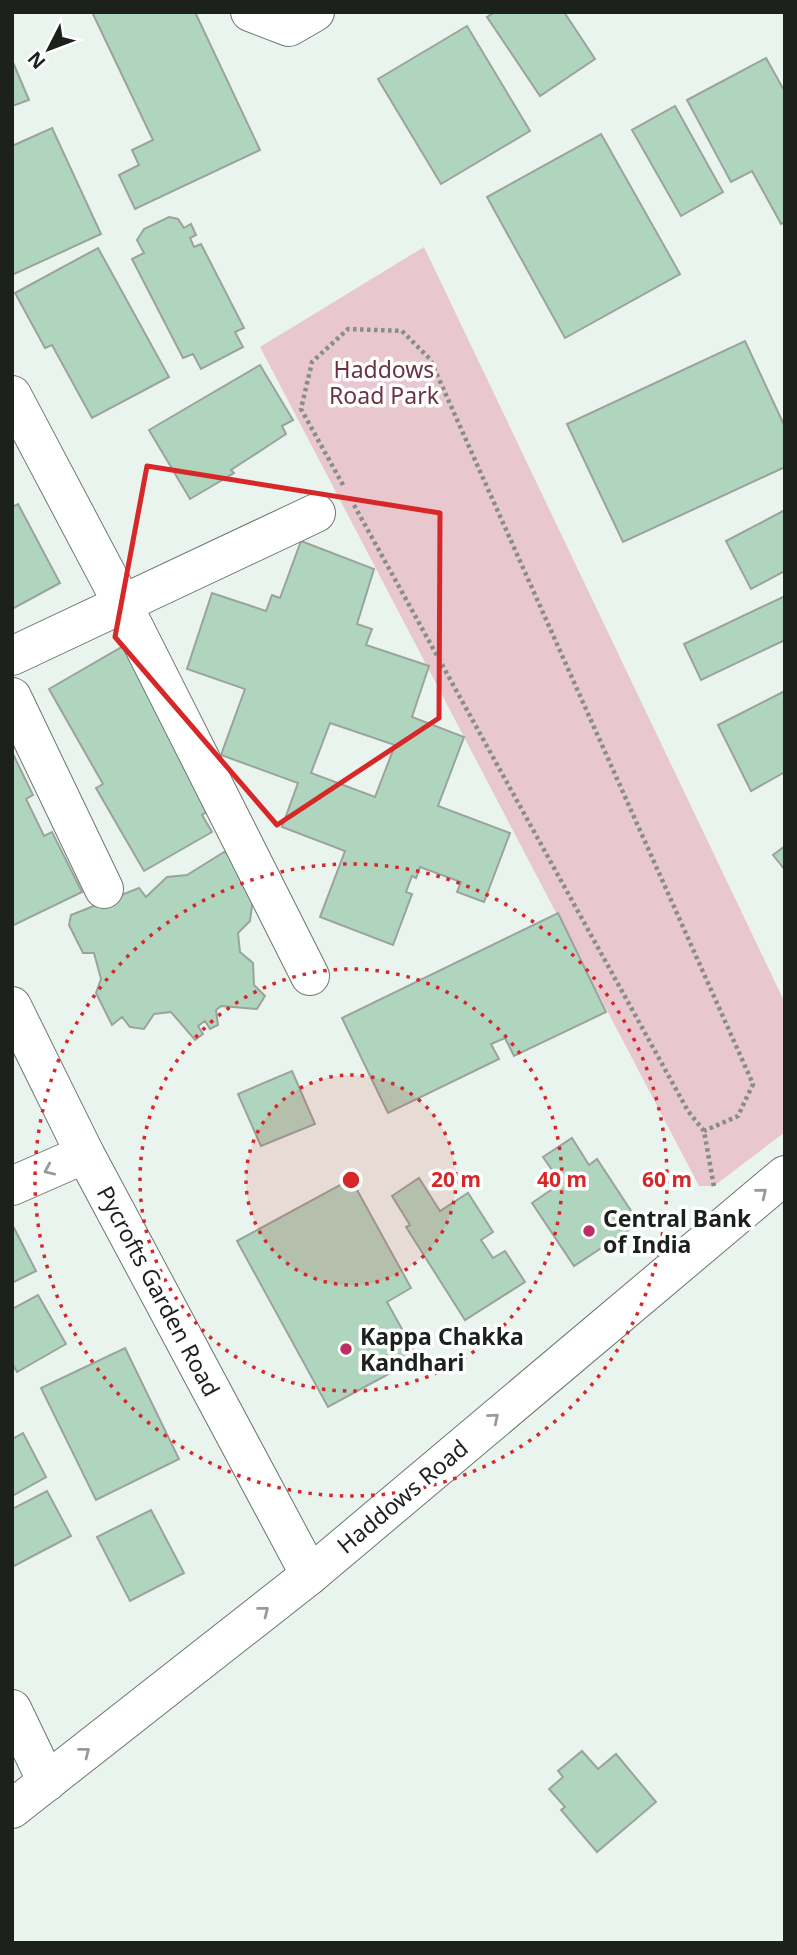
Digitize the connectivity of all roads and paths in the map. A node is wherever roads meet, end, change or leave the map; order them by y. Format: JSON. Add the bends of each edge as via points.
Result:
{"nodes":[{"id":1,"x":250,"y":12,"type":"edge"},
{"id":2,"x":315,"y":12,"type":"edge"},
{"id":3,"x":12,"y":395,"type":"edge"},
{"id":4,"x":316,"y":513,"type":"dead end"},
{"id":5,"x":122,"y":603,"type":"junction"},
{"id":6,"x":12,"y":656,"type":"edge"},
{"id":7,"x":12,"y":697,"type":"edge"},
{"id":8,"x":104,"y":889,"type":"dead end"},
{"id":9,"x":310,"y":976,"type":"dead end"},
{"id":10,"x":12,"y":1006,"type":"edge"},
{"id":11,"x":704,"y":1131,"type":"junction"},
{"id":12,"x":85,"y":1154,"type":"junction"},
{"id":13,"x":785,"y":1175,"type":"edge"},
{"id":14,"x":12,"y":1186,"type":"edge"},
{"id":15,"x":704,"y":1240,"type":"junction"},
{"id":16,"x":310,"y":1575,"type":"junction"},
{"id":17,"x":12,"y":1709,"type":"edge"},
{"id":18,"x":47,"y":1782,"type":"junction"},
{"id":19,"x":12,"y":1810,"type":"edge"}],
"edges":[{"from":1,"to":2,"type":"street","via":[[289,27]]},
{"from":3,"to":5,"type":"street"},
{"from":4,"to":5,"type":"street"},
{"from":5,"to":6,"type":"street"},
{"from":5,"to":9,"type":"street"},
{"from":7,"to":8,"type":"street"},
{"from":10,"to":12,"type":"street","name":"Pycrofts Garden Road"},
{"from":11,"to":11,"type":"path","via":[[688,1111],[301,409],[312,362],[348,330],[402,331],[430,359],[753,1084],[738,1116]]},
{"from":11,"to":15,"type":"path","via":[[714,1186]]},
{"from":12,"to":14,"type":"street","one_way":true},
{"from":12,"to":16,"type":"street","name":"Pycrofts Garden Road"},
{"from":15,"to":13,"type":"street","name":"Haddows Road","one_way":true},
{"from":16,"to":15,"type":"street","name":"Haddows Road","one_way":true},
{"from":18,"to":16,"type":"street","name":"Haddows Road","one_way":true},
{"from":17,"to":18,"type":"street"},
{"from":18,"to":19,"type":"street","name":"Haddows Road"}]}
